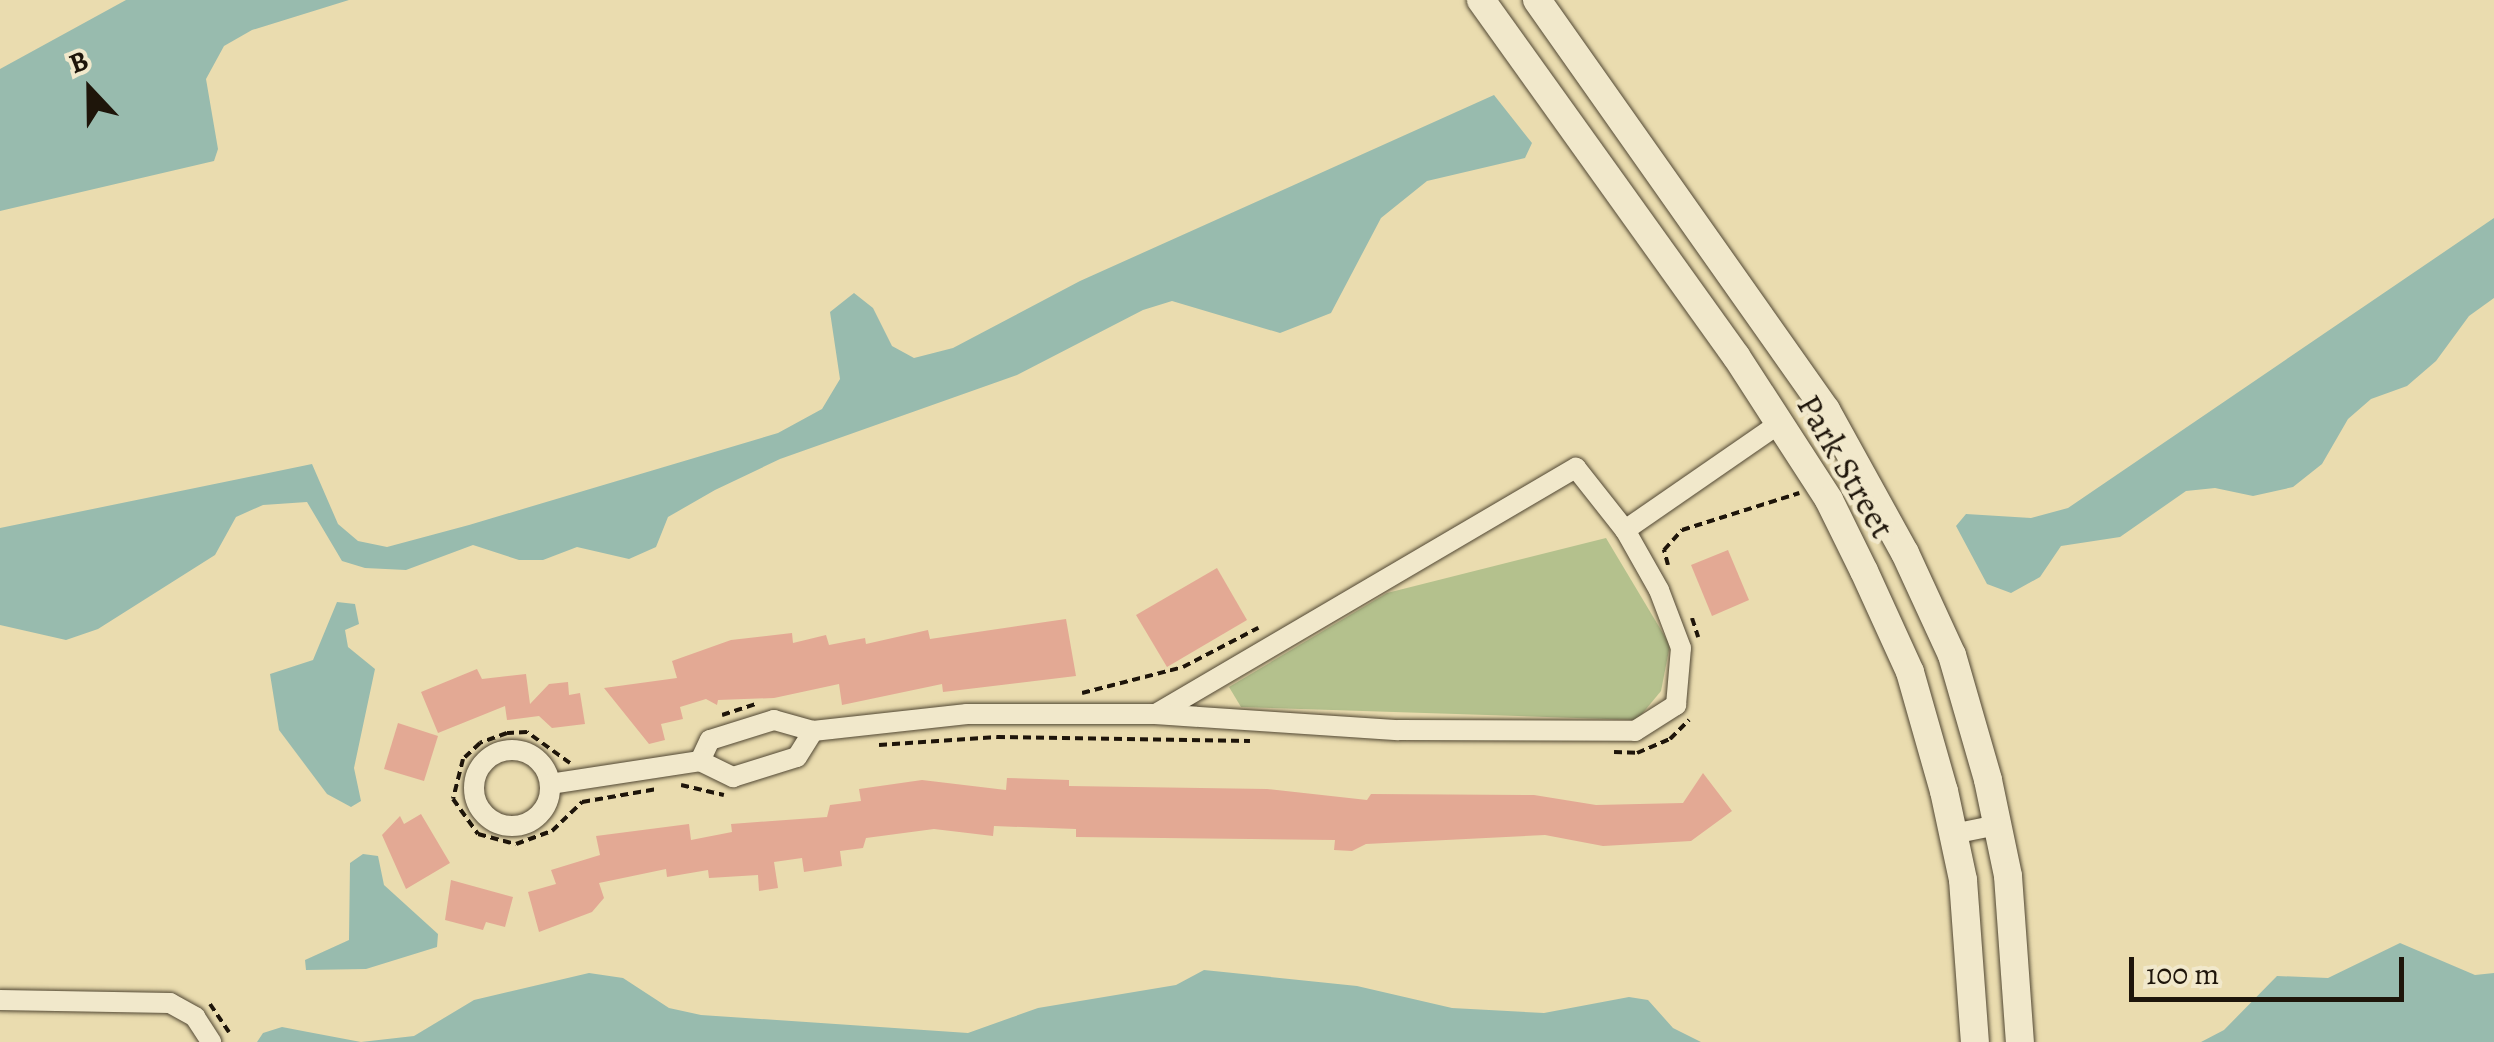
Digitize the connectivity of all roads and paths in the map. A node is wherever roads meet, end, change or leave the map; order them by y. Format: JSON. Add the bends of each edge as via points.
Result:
{"nodes":[{"id":1,"x":1481,"y":0,"type":"edge"},
{"id":2,"x":1537,"y":0,"type":"edge"},
{"id":3,"x":1734,"y":277,"type":"junction"},
{"id":4,"x":1697,"y":302,"type":"junction"},
{"id":5,"x":1780,"y":423,"type":"junction"},
{"id":6,"x":1624,"y":530,"type":"junction"},
{"id":7,"x":1155,"y":714,"type":"junction"},
{"id":8,"x":812,"y":731,"type":"junction"},
{"id":9,"x":700,"y":761,"type":"junction"},
{"id":10,"x":550,"y":784,"type":"dead end"},
{"id":11,"x":1998,"y":825,"type":"junction"},
{"id":12,"x":1953,"y":834,"type":"junction"},
{"id":13,"x":0,"y":1000,"type":"edge"},
{"id":14,"x":211,"y":1042,"type":"edge"},
{"id":15,"x":1975,"y":1042,"type":"edge"},
{"id":16,"x":2020,"y":1042,"type":"edge"}],
"edges":[{"from":1,"to":4,"type":"street","name":"Park Street"},
{"from":2,"to":3,"type":"street","name":"Park Street"},
{"from":3,"to":4,"type":"street"},
{"from":3,"to":11,"type":"street","name":"Park Street","via":[[1836,427],[1906,553],[1952,655]]},
{"from":4,"to":5,"type":"street","name":"Park Street"},
{"from":5,"to":6,"type":"street"},
{"from":5,"to":12,"type":"street","name":"Park Street","via":[[1829,500],[1910,672]]},
{"from":6,"to":7,"type":"street","via":[[1576,468]]},
{"from":6,"to":7,"type":"street","via":[[1659,590],[1681,648],[1676,704],[1635,731],[1398,730]]},
{"from":7,"to":8,"type":"street","via":[[967,714]]},
{"from":8,"to":9,"type":"street","via":[[774,720],[730,730],[710,740]]},
{"from":8,"to":9,"type":"street","via":[[797,757],[768,768],[733,777]]},
{"from":9,"to":10,"type":"street"},
{"from":11,"to":12,"type":"street"},
{"from":11,"to":16,"type":"street","name":"Park Street"},
{"from":12,"to":15,"type":"street","name":"Park Street"},
{"from":13,"to":14,"type":"street","via":[[170,1003],[195,1017]]}]}
